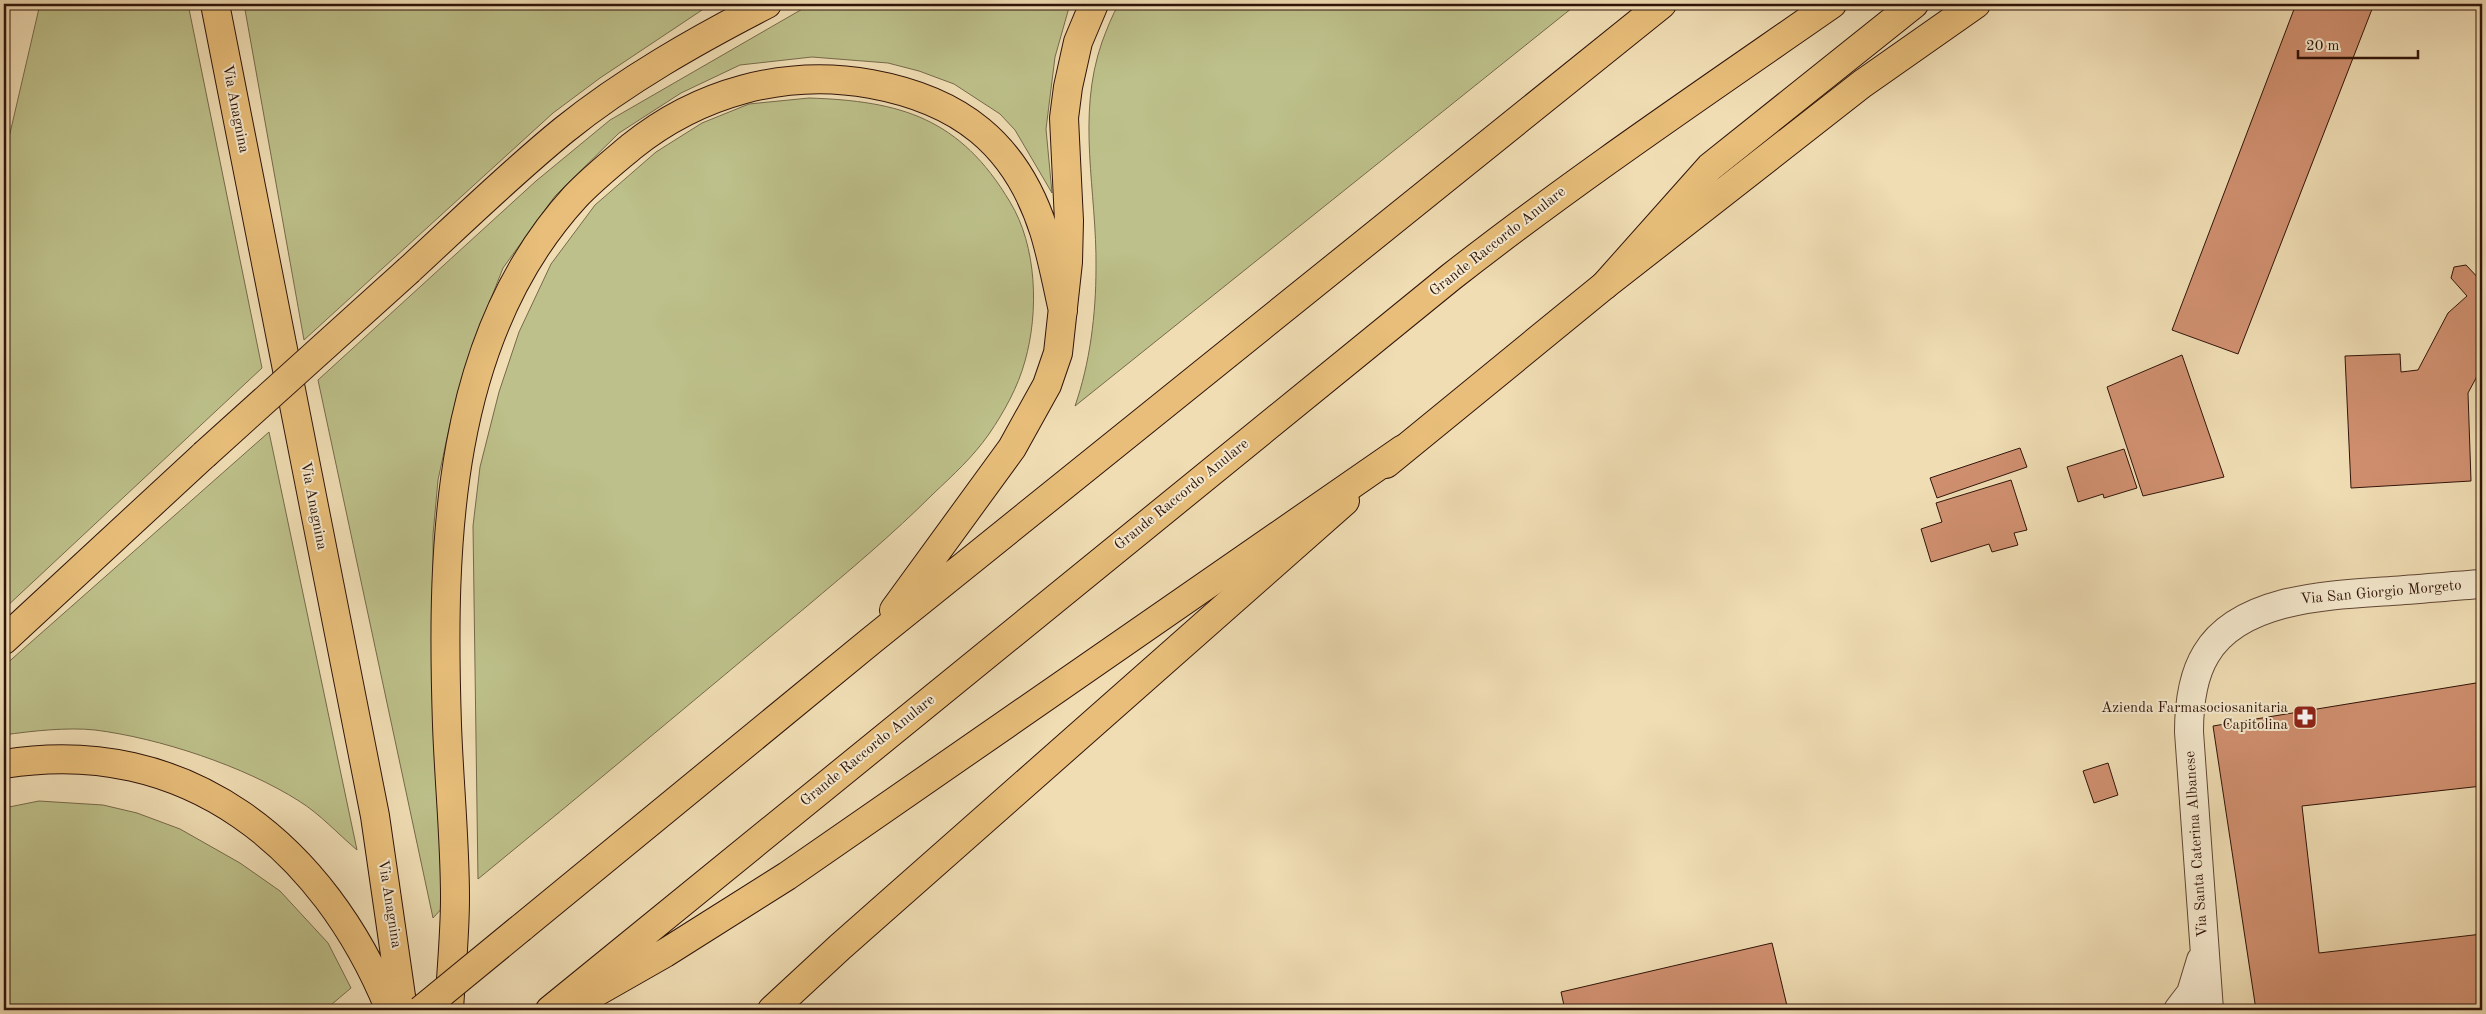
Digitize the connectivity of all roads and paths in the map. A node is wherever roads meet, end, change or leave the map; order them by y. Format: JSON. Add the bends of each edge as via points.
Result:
{"nodes":[{"id":1,"x":215,"y":4,"type":"edge"},
{"id":2,"x":767,"y":4,"type":"edge"},
{"id":3,"x":1094,"y":4,"type":"edge"},
{"id":4,"x":1662,"y":4,"type":"edge"},
{"id":5,"x":1832,"y":4,"type":"edge"},
{"id":6,"x":1914,"y":4,"type":"edge"},
{"id":7,"x":1976,"y":4,"type":"edge"},
{"id":8,"x":1605,"y":285,"type":"junction"},
{"id":9,"x":1064,"y":311,"type":"junction"},
{"id":10,"x":1403,"y":449,"type":"junction"},
{"id":11,"x":2482,"y":584,"type":"edge"},
{"id":12,"x":4,"y":640,"type":"edge"},
{"id":13,"x":872,"y":640,"type":"junction"},
{"id":14,"x":2206,"y":653,"type":"joint"},
{"id":15,"x":4,"y":764,"type":"edge"},
{"id":16,"x":2205,"y":949,"type":"junction"},
{"id":17,"x":390,"y":1010,"type":"edge"},
{"id":18,"x":403,"y":1010,"type":"edge"},
{"id":19,"x":422,"y":1010,"type":"edge"},
{"id":20,"x":449,"y":1010,"type":"edge"},
{"id":21,"x":550,"y":1010,"type":"edge"},
{"id":22,"x":565,"y":1010,"type":"edge"},
{"id":23,"x":772,"y":1010,"type":"edge"},
{"id":24,"x":2178,"y":1010,"type":"edge"},
{"id":25,"x":2209,"y":1010,"type":"edge"}],
"edges":[{"from":1,"to":18,"type":"main road","name":"Via Anagnina","via":[[375,816]]},
{"from":2,"to":12,"type":"main road","bridge":true,"via":[[710,33],[565,129]]},
{"from":3,"to":9,"type":"main road","via":[[1071,66],[1065,110],[1069,221]]},
{"from":4,"to":13,"type":"main road"},
{"from":5,"to":21,"type":"main road","name":"Grande Raccordo Anulare","via":[[1604,162],[1451,276]]},
{"from":6,"to":8,"type":"main road","via":[[1710,167]]},
{"from":7,"to":8,"type":"main road","via":[[1890,63]]},
{"from":8,"to":10,"type":"main road"},
{"from":9,"to":13,"type":"main road","via":[[1058,353],[1047,385],[1030,418],[1012,448]]},
{"from":9,"to":20,"type":"main road","via":[[1035,207],[1001,149],[980,129],[952,111],[898,90],[858,82],[809,78],[710,99],[645,136],[574,198],[536,248],[504,304],[488,341],[475,384],[456,473],[446,630],[456,898]]},
{"from":10,"to":22,"type":"main road","via":[[787,876],[665,953]]},
{"from":10,"to":23,"type":"main road"},
{"from":11,"to":14,"type":"street","name":"Via San Giorgio Morgeto","via":[[2293,601],[2245,619]]},
{"from":13,"to":19,"type":"main road","bridge":true},
{"from":14,"to":16,"type":"street","name":"Via Santa Caterina Albanese","via":[[2193,688],[2189,732]]},
{"from":15,"to":17,"type":"main road","via":[[60,760],[115,764],[165,776],[238,811],[281,846],[319,885],[361,952]]},
{"from":16,"to":24,"type":"street","name":"Via Santa Caterina Albanese","via":[[2190,993]]},
{"from":16,"to":25,"type":"street","name":"Via Santa Caterina Albanese"}]}
